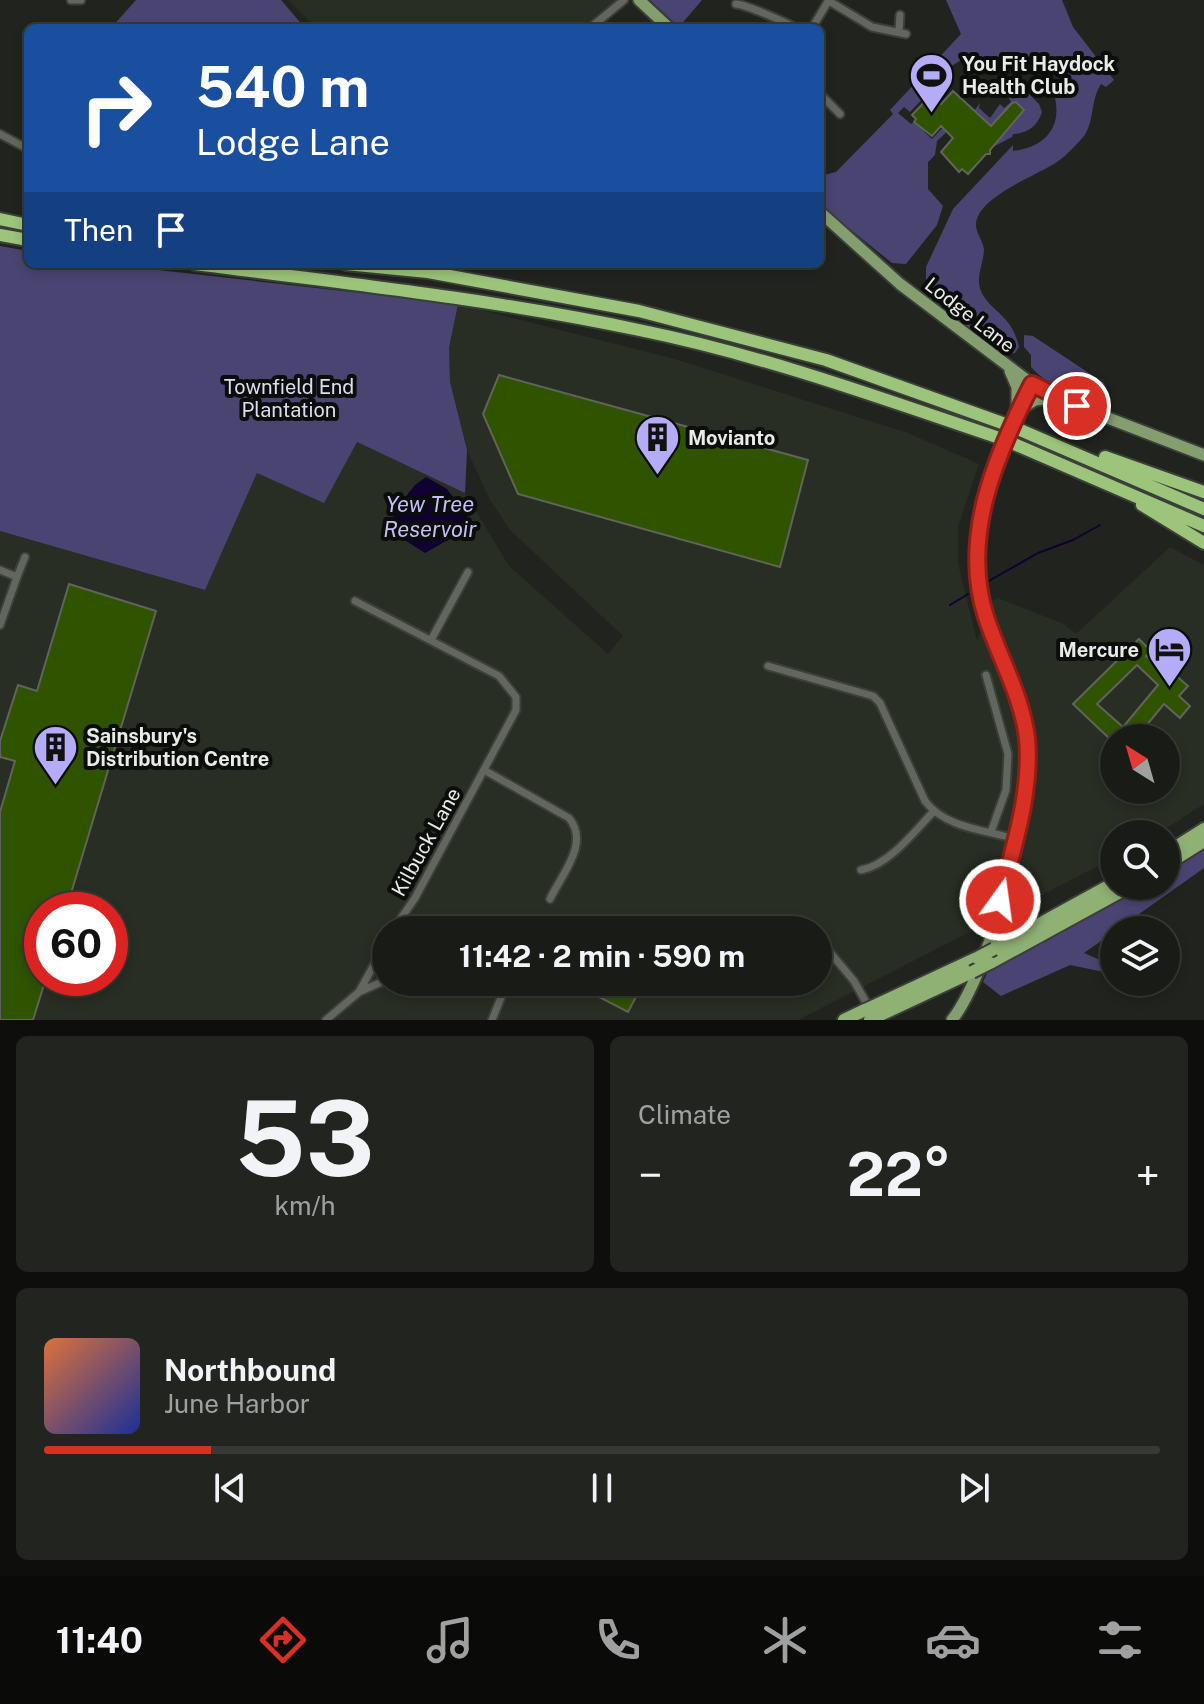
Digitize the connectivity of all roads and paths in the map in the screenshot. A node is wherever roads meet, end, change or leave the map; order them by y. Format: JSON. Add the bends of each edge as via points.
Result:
{"nodes":[{"id":1,"x":71,"y":0,"type":"edge"},
{"id":2,"x":81,"y":0,"type":"edge"},
{"id":3,"x":624,"y":0,"type":"edge"},
{"id":4,"x":639,"y":0,"type":"edge"},
{"id":5,"x":829,"y":0,"type":"edge"},
{"id":6,"x":736,"y":4,"type":"dead end"},
{"id":7,"x":900,"y":15,"type":"dead end"},
{"id":8,"x":595,"y":24,"type":"edge"},
{"id":9,"x":665,"y":24,"type":"edge"},
{"id":10,"x":786,"y":24,"type":"edge"},
{"id":11,"x":814,"y":24,"type":"edge"},
{"id":12,"x":824,"y":98,"type":"edge"},
{"id":13,"x":840,"y":114,"type":"dead end"},
{"id":14,"x":0,"y":134,"type":"edge"},
{"id":15,"x":24,"y":147,"type":"edge"},
{"id":16,"x":824,"y":216,"type":"edge"},
{"id":17,"x":0,"y":219,"type":"edge"},
{"id":18,"x":24,"y":224,"type":"edge"},
{"id":19,"x":0,"y":235,"type":"edge"},
{"id":20,"x":24,"y":239,"type":"edge"},
{"id":21,"x":227,"y":268,"type":"edge"},
{"id":22,"x":387,"y":268,"type":"edge"},
{"id":23,"x":1009,"y":368,"type":"junction"},
{"id":24,"x":1032,"y":384,"type":"junction"},
{"id":25,"x":1056,"y":398,"type":"junction"},
{"id":26,"x":1017,"y":413,"type":"junction"},
{"id":27,"x":1050,"y":441,"type":"junction"},
{"id":28,"x":1204,"y":455,"type":"edge"},
{"id":29,"x":1107,"y":485,"type":"junction"},
{"id":30,"x":1204,"y":492,"type":"edge"},
{"id":31,"x":1204,"y":509,"type":"edge"},
{"id":32,"x":1204,"y":526,"type":"edge"},
{"id":33,"x":1204,"y":543,"type":"edge"},
{"id":34,"x":25,"y":557,"type":"dead end"},
{"id":35,"x":0,"y":570,"type":"edge"},
{"id":36,"x":468,"y":572,"type":"dead end"},
{"id":37,"x":17,"y":577,"type":"junction"},
{"id":38,"x":355,"y":601,"type":"dead end"},
{"id":39,"x":0,"y":625,"type":"edge"},
{"id":40,"x":431,"y":640,"type":"junction"},
{"id":41,"x":768,"y":666,"type":"dead end"},
{"id":42,"x":990,"y":679,"type":"dead end"},
{"id":43,"x":484,"y":770,"type":"junction"},
{"id":44,"x":933,"y":812,"type":"junction"},
{"id":45,"x":1204,"y":829,"type":"edge"},
{"id":46,"x":991,"y":832,"type":"junction"},
{"id":47,"x":1016,"y":839,"type":"junction"},
{"id":48,"x":1204,"y":841,"type":"edge"},
{"id":49,"x":1180,"y":844,"type":"edge"},
{"id":50,"x":1180,"y":856,"type":"edge"},
{"id":51,"x":861,"y":870,"type":"dead end"},
{"id":52,"x":1100,"y":891,"type":"edge"},
{"id":53,"x":550,"y":899,"type":"dead end"},
{"id":54,"x":1105,"y":900,"type":"edge"},
{"id":55,"x":403,"y":916,"type":"edge"},
{"id":56,"x":832,"y":955,"type":"edge"},
{"id":57,"x":372,"y":968,"type":"edge"},
{"id":58,"x":372,"y":986,"type":"edge"},
{"id":59,"x":359,"y":992,"type":"junction"},
{"id":60,"x":502,"y":996,"type":"edge"},
{"id":61,"x":872,"y":1015,"type":"edge"},
{"id":62,"x":326,"y":1020,"type":"edge"},
{"id":63,"x":492,"y":1020,"type":"edge"},
{"id":64,"x":844,"y":1020,"type":"edge"},
{"id":65,"x":952,"y":1020,"type":"edge"}],
"edges":[{"from":1,"to":2,"type":"street"},
{"from":3,"to":8,"type":"street"},
{"from":4,"to":9,"type":"main road"},
{"from":5,"to":7,"type":"street","via":[[872,27],[902,33]]},
{"from":5,"to":11,"type":"street"},
{"from":6,"to":10,"type":"street"},
{"from":12,"to":13,"type":"street"},
{"from":14,"to":15,"type":"street"},
{"from":16,"to":23,"type":"main road","name":"Lodge Lane","via":[[900,284]]},
{"from":17,"to":18,"type":"highway"},
{"from":19,"to":20,"type":"highway"},
{"from":21,"to":29,"type":"highway","bridge":true,"via":[[456,297],[641,330],[823,379],[999,438]]},
{"from":22,"to":27,"type":"highway","bridge":true,"via":[[639,311],[826,360]]},
{"from":23,"to":24,"type":"main road","name":"Lodge Lane"},
{"from":23,"to":26,"type":"main road","via":[[1017,387]]},
{"from":24,"to":25,"type":"main road","name":"Lodge Lane"},
{"from":24,"to":26,"type":"main road"},
{"from":25,"to":26,"type":"main road","via":[[1030,402]]},
{"from":25,"to":28,"type":"main road","name":"Lodge Lane"},
{"from":26,"to":47,"type":"main road","via":[[985,496],[976,554],[985,615],[1027,737],[1027,778]]},
{"from":27,"to":30,"type":"highway"},
{"from":27,"to":31,"type":"highway"},
{"from":29,"to":32,"type":"highway"},
{"from":29,"to":33,"type":"highway"},
{"from":34,"to":37,"type":"street"},
{"from":35,"to":37,"type":"street"},
{"from":36,"to":40,"type":"street"},
{"from":37,"to":39,"type":"street"},
{"from":38,"to":40,"type":"street","name":"Kilbuck Lane"},
{"from":40,"to":43,"type":"street","name":"Kilbuck Lane","via":[[499,676],[516,697],[516,710]]},
{"from":41,"to":44,"type":"street","via":[[873,696]]},
{"from":42,"to":46,"type":"street","via":[[1008,754],[1006,790]]},
{"from":43,"to":53,"type":"street","via":[[575,824],[579,843]]},
{"from":43,"to":55,"type":"street","name":"Kilbuck Lane"},
{"from":44,"to":46,"type":"street"},
{"from":44,"to":51,"type":"street","via":[[892,853]]},
{"from":45,"to":49,"type":"highway"},
{"from":46,"to":47,"type":"street"},
{"from":47,"to":65,"type":"main road","via":[[990,945],[976,982]]},
{"from":48,"to":50,"type":"highway"},
{"from":52,"to":61,"type":"highway","bridge":true},
{"from":54,"to":61,"type":"highway","bridge":true,"via":[[972,972]]},
{"from":56,"to":61,"type":"street"},
{"from":57,"to":59,"type":"street"},
{"from":58,"to":59,"type":"street"},
{"from":59,"to":62,"type":"street"},
{"from":60,"to":63,"type":"street"},
{"from":61,"to":64,"type":"highway"}]}
